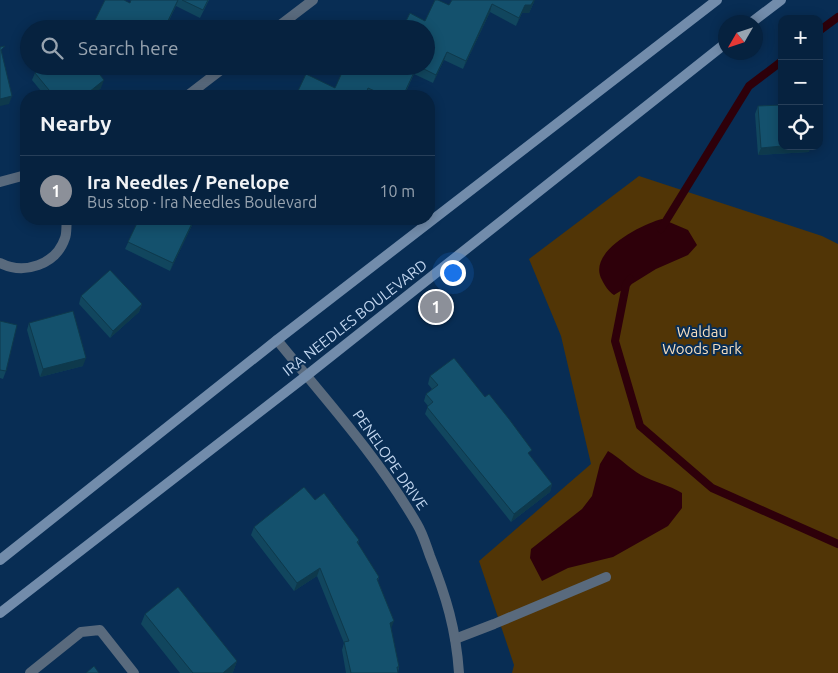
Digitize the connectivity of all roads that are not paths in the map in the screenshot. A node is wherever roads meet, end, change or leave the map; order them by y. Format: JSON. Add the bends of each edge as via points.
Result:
{"nodes":[{"id":1,"x":313,"y":0,"type":"edge"},
{"id":2,"x":717,"y":0,"type":"edge"},
{"id":3,"x":781,"y":0,"type":"edge"},
{"id":4,"x":761,"y":15,"type":"edge"},
{"id":5,"x":287,"y":20,"type":"edge"},
{"id":6,"x":718,"y":49,"type":"edge"},
{"id":7,"x":214,"y":75,"type":"edge"},
{"id":8,"x":195,"y":90,"type":"edge"},
{"id":9,"x":20,"y":177,"type":"edge"},
{"id":10,"x":0,"y":182,"type":"edge"},
{"id":11,"x":435,"y":218,"type":"edge"},
{"id":12,"x":66,"y":225,"type":"edge"},
{"id":13,"x":426,"y":225,"type":"edge"},
{"id":14,"x":0,"y":263,"type":"edge"},
{"id":15,"x":277,"y":340,"type":"junction"},
{"id":16,"x":306,"y":376,"type":"junction"},
{"id":17,"x":0,"y":560,"type":"edge"},
{"id":18,"x":606,"y":577,"type":"dead end"},
{"id":19,"x":0,"y":613,"type":"edge"},
{"id":20,"x":456,"y":638,"type":"junction"},
{"id":21,"x":30,"y":673,"type":"edge"},
{"id":22,"x":134,"y":673,"type":"edge"},
{"id":23,"x":459,"y":673,"type":"edge"}],
"edges":[{"from":1,"to":5,"type":"street"},
{"from":2,"to":11,"type":"main road","name":"IRA NEEDLES BOULEVARD"},
{"from":3,"to":4,"type":"main road"},
{"from":6,"to":16,"type":"main road","name":"IRA NEEDLES BOULEVARD"},
{"from":7,"to":8,"type":"street"},
{"from":9,"to":10,"type":"street"},
{"from":12,"to":14,"type":"street","via":[[65,238],[56,254],[46,262],[27,269]]},
{"from":13,"to":15,"type":"main road","name":"IRA NEEDLES BOULEVARD"},
{"from":15,"to":16,"type":"street","name":"PENELOPE DRIVE"},
{"from":15,"to":17,"type":"main road","name":"IRA NEEDLES BOULEVARD"},
{"from":16,"to":19,"type":"main road","name":"IRA NEEDLES BOULEVARD"},
{"from":16,"to":20,"type":"street","name":"PENELOPE DRIVE","via":[[331,403],[381,469],[418,526],[445,594]]},
{"from":18,"to":20,"type":"street"},
{"from":20,"to":23,"type":"street","name":"PENELOPE DRIVE"},
{"from":21,"to":22,"type":"street","via":[[81,632],[100,630]]}]}
